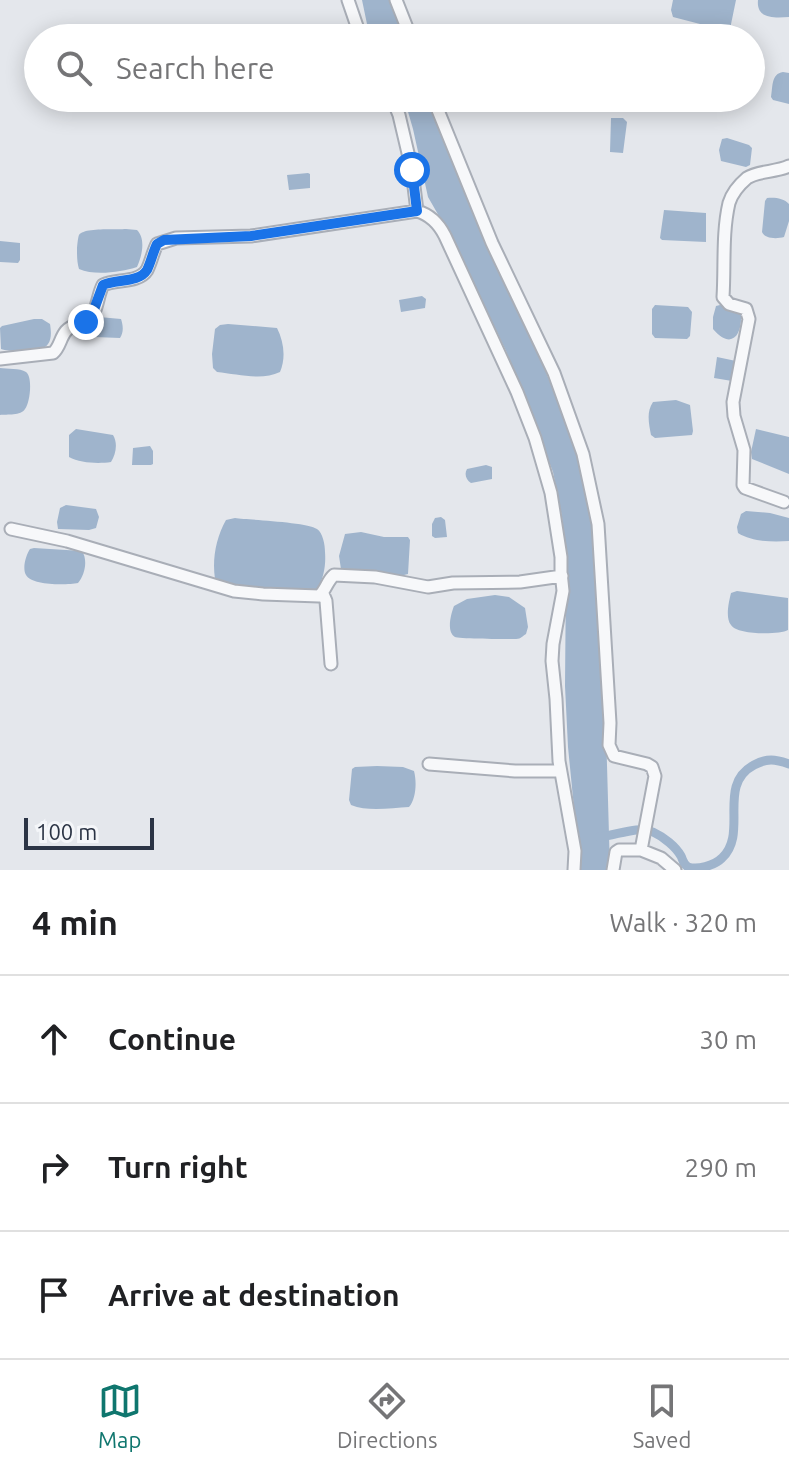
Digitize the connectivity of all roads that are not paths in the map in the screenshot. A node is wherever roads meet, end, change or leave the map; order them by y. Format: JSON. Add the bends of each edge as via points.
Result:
{"nodes":[{"id":1,"x":348,"y":0,"type":"edge"},
{"id":2,"x":396,"y":0,"type":"edge"},
{"id":3,"x":356,"y":24,"type":"edge"},
{"id":4,"x":405,"y":24,"type":"edge"},
{"id":5,"x":398,"y":112,"type":"edge"},
{"id":6,"x":439,"y":112,"type":"edge"},
{"id":7,"x":789,"y":166,"type":"edge"},
{"id":8,"x":417,"y":211,"type":"junction"},
{"id":9,"x":0,"y":359,"type":"edge"},
{"id":10,"x":784,"y":502,"type":"dead end"},
{"id":11,"x":11,"y":529,"type":"dead end"},
{"id":12,"x":562,"y":576,"type":"junction"},
{"id":13,"x":323,"y":594,"type":"junction"},
{"id":14,"x":331,"y":664,"type":"dead end"},
{"id":15,"x":429,"y":764,"type":"dead end"},
{"id":16,"x":560,"y":771,"type":"junction"},
{"id":17,"x":642,"y":847,"type":"junction"},
{"id":18,"x":574,"y":870,"type":"edge"},
{"id":19,"x":613,"y":870,"type":"edge"},
{"id":20,"x":675,"y":870,"type":"edge"}],
"edges":[{"from":1,"to":3,"type":"street"},
{"from":2,"to":4,"type":"street"},
{"from":5,"to":8,"type":"street"},
{"from":6,"to":17,"type":"street","via":[[492,243],[554,373],[583,454],[598,524],[609,745],[614,756],[647,764],[654,771]]},
{"from":7,"to":10,"type":"street","via":[[751,175],[734,192],[726,229],[723,297],[746,309],[749,319],[733,402],[744,450],[743,485]]},
{"from":8,"to":9,"type":"street","via":[[251,236],[164,240],[139,278],[103,285],[92,315],[67,328],[53,353]]},
{"from":8,"to":12,"type":"street","via":[[439,225],[445,236],[526,415],[551,493]]},
{"from":11,"to":13,"type":"street","via":[[234,591]]},
{"from":12,"to":13,"type":"street","via":[[428,587],[334,575]]},
{"from":12,"to":16,"type":"street","via":[[552,661]]},
{"from":13,"to":14,"type":"street"},
{"from":15,"to":16,"type":"street"},
{"from":16,"to":18,"type":"street"},
{"from":17,"to":19,"type":"street","via":[[616,852]]},
{"from":17,"to":20,"type":"street"}]}
